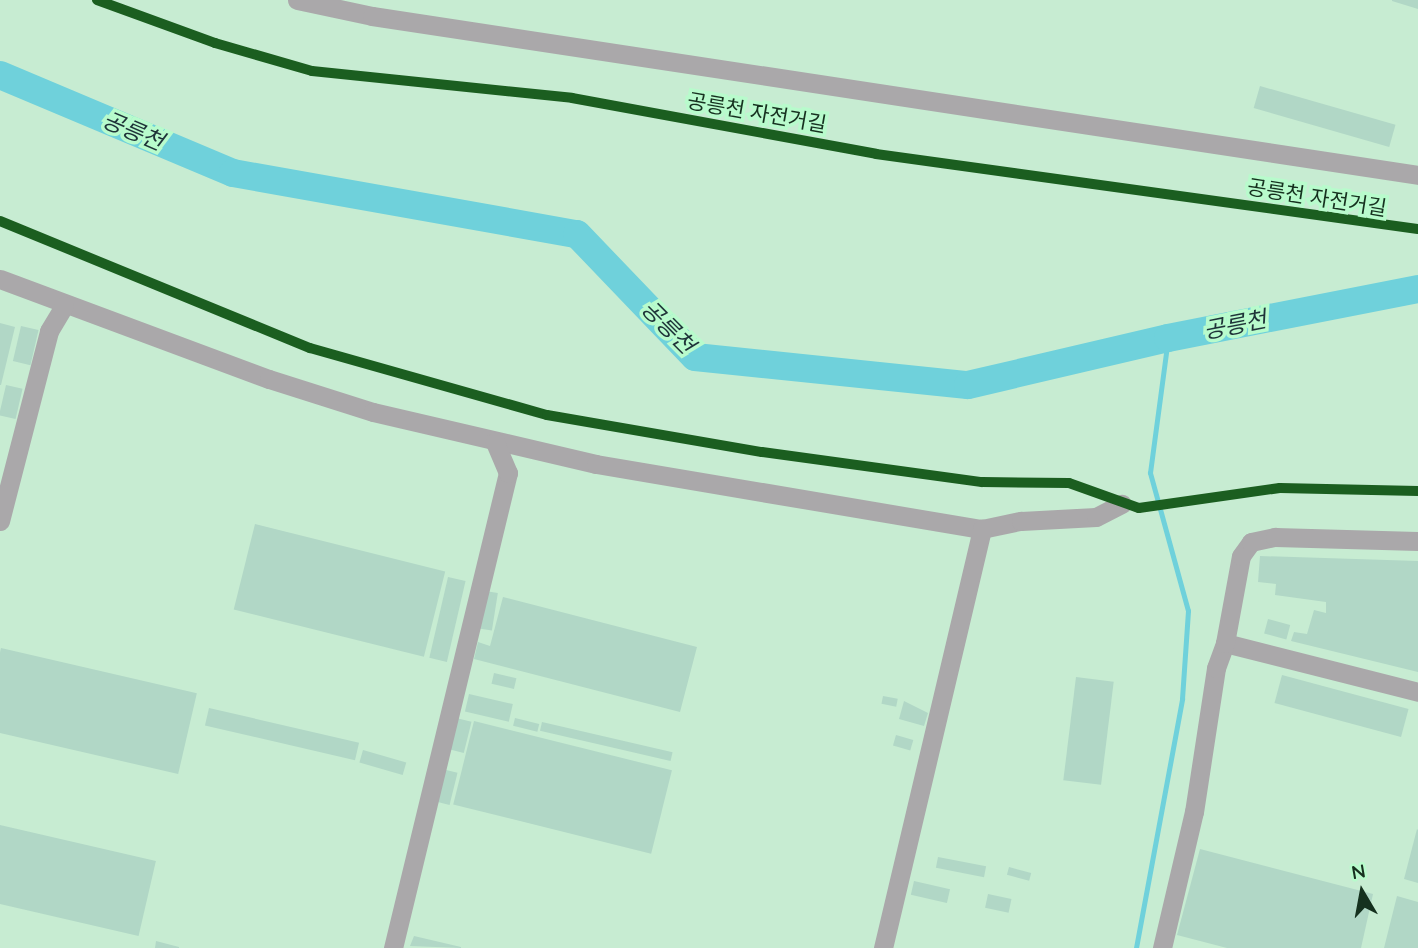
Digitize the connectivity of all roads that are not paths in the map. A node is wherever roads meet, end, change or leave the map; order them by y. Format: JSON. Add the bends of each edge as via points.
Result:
{"nodes":[{"id":1,"x":297,"y":0,"type":"edge"},
{"id":2,"x":1418,"y":176,"type":"edge"},
{"id":3,"x":0,"y":279,"type":"edge"},
{"id":4,"x":64,"y":306,"type":"junction"},
{"id":5,"x":495,"y":442,"type":"junction"},
{"id":6,"x":1122,"y":504,"type":"dead end"},
{"id":7,"x":0,"y":521,"type":"edge"},
{"id":8,"x":982,"y":529,"type":"junction"},
{"id":9,"x":1418,"y":541,"type":"edge"},
{"id":10,"x":1225,"y":643,"type":"junction"},
{"id":11,"x":1418,"y":692,"type":"edge"},
{"id":12,"x":393,"y":948,"type":"edge"},
{"id":13,"x":883,"y":948,"type":"edge"},
{"id":14,"x":1162,"y":948,"type":"edge"}],
"edges":[{"from":1,"to":2,"type":"street","via":[[385,19]]},
{"from":3,"to":4,"type":"street"},
{"from":4,"to":5,"type":"street","via":[[347,404]]},
{"from":4,"to":7,"type":"street","via":[[49,331]]},
{"from":5,"to":8,"type":"street","via":[[688,482]]},
{"from":5,"to":12,"type":"street","via":[[509,473]]},
{"from":6,"to":8,"type":"street","via":[[1096,517],[1021,521]]},
{"from":8,"to":13,"type":"street"},
{"from":9,"to":10,"type":"street","via":[[1275,537],[1251,542],[1234,577]]},
{"from":10,"to":11,"type":"street"},
{"from":10,"to":14,"type":"street","via":[[1216,668],[1194,812]]}]}
